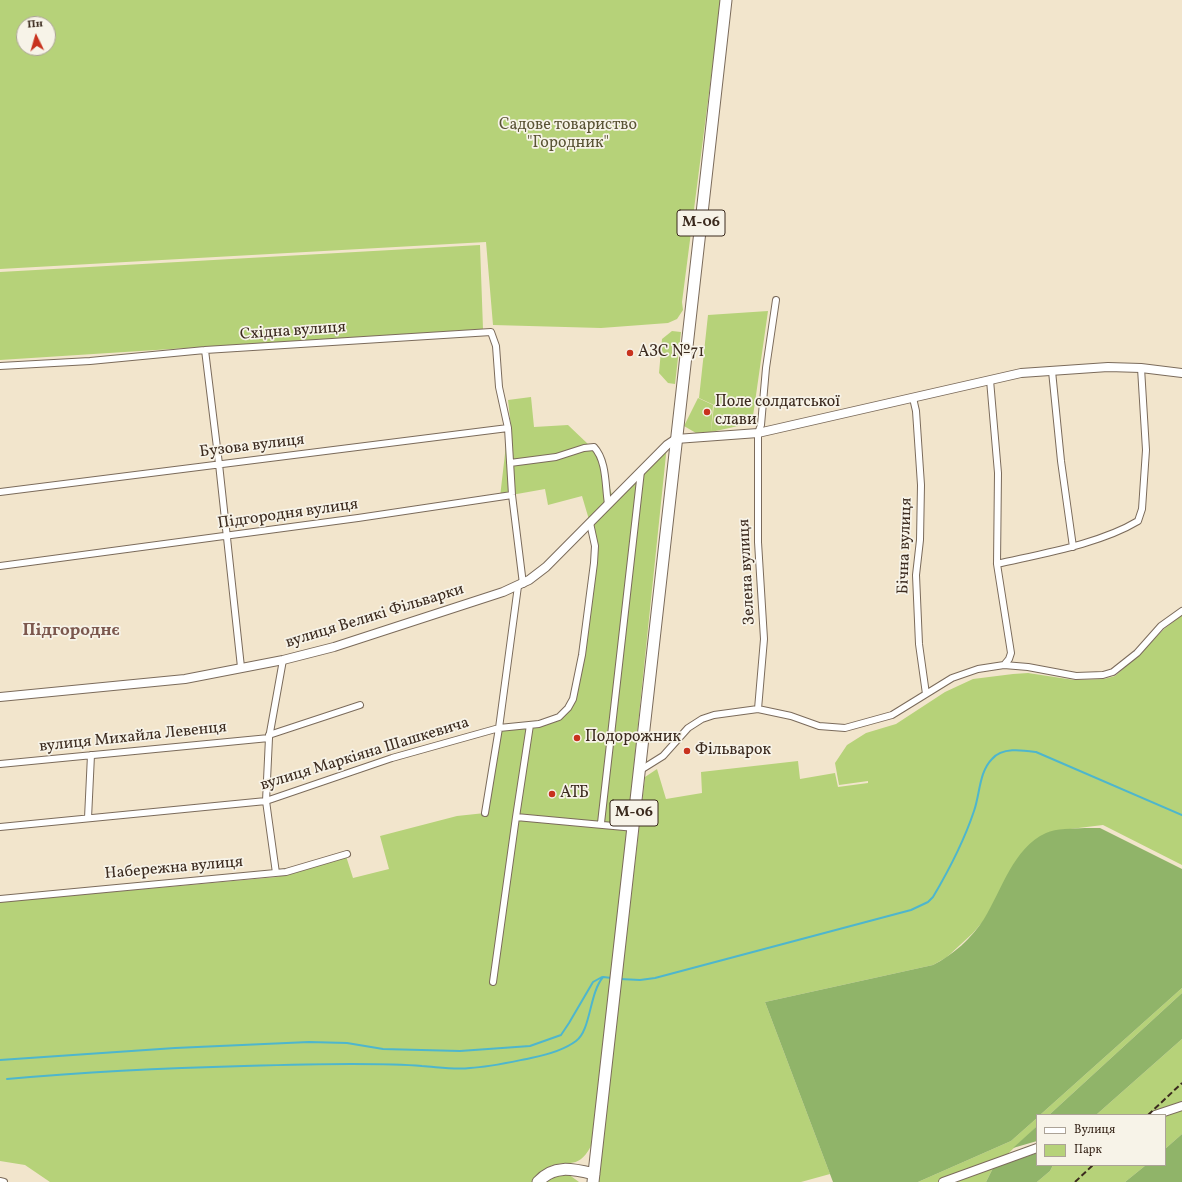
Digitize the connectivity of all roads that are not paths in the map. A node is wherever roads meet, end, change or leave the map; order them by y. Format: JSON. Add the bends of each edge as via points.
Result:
{"nodes":[{"id":1,"x":726,"y":0,"type":"edge"},
{"id":2,"x":776,"y":300,"type":"dead end"},
{"id":3,"x":205,"y":350,"type":"junction"},
{"id":4,"x":0,"y":366,"type":"edge"},
{"id":5,"x":1141,"y":368,"type":"junction"},
{"id":6,"x":1052,"y":371,"type":"junction"},
{"id":7,"x":1182,"y":373,"type":"edge"},
{"id":8,"x":990,"y":380,"type":"junction"},
{"id":9,"x":913,"y":398,"type":"junction"},
{"id":10,"x":508,"y":428,"type":"junction"},
{"id":11,"x":758,"y":433,"type":"junction"},
{"id":12,"x":676,"y":439,"type":"junction"},
{"id":13,"x":510,"y":463,"type":"junction"},
{"id":14,"x":219,"y":464,"type":"junction"},
{"id":15,"x":641,"y":471,"type":"junction"},
{"id":16,"x":0,"y":492,"type":"edge"},
{"id":17,"x":512,"y":495,"type":"junction"},
{"id":18,"x":608,"y":504,"type":"junction"},
{"id":19,"x":590,"y":523,"type":"junction"},
{"id":20,"x":227,"y":536,"type":"junction"},
{"id":21,"x":1073,"y":547,"type":"junction"},
{"id":22,"x":997,"y":564,"type":"junction"},
{"id":23,"x":0,"y":566,"type":"edge"},
{"id":24,"x":520,"y":585,"type":"junction"},
{"id":25,"x":1182,"y":611,"type":"edge"},
{"id":26,"x":283,"y":660,"type":"junction"},
{"id":27,"x":1004,"y":665,"type":"junction"},
{"id":28,"x":241,"y":667,"type":"junction"},
{"id":29,"x":926,"y":694,"type":"junction"},
{"id":30,"x":0,"y":697,"type":"edge"},
{"id":31,"x":360,"y":705,"type":"dead end"},
{"id":32,"x":758,"y":709,"type":"junction"},
{"id":33,"x":530,"y":725,"type":"junction"},
{"id":34,"x":499,"y":728,"type":"junction"},
{"id":35,"x":269,"y":736,"type":"junction"},
{"id":36,"x":91,"y":755,"type":"junction"},
{"id":37,"x":0,"y":764,"type":"edge"},
{"id":38,"x":639,"y":771,"type":"junction"},
{"id":39,"x":266,"y":801,"type":"junction"},
{"id":40,"x":485,"y":813,"type":"dead end"},
{"id":41,"x":516,"y":816,"type":"junction"},
{"id":42,"x":88,"y":818,"type":"junction"},
{"id":43,"x":601,"y":824,"type":"junction"},
{"id":44,"x":0,"y":827,"type":"edge"},
{"id":45,"x":634,"y":828,"type":"junction"},
{"id":46,"x":347,"y":854,"type":"dead end"},
{"id":47,"x":276,"y":873,"type":"junction"},
{"id":48,"x":0,"y":899,"type":"edge"},
{"id":49,"x":493,"y":982,"type":"dead end"},
{"id":50,"x":1182,"y":1106,"type":"edge"},
{"id":51,"x":1158,"y":1114,"type":"edge"},
{"id":52,"x":1036,"y":1148,"type":"edge"},
{"id":53,"x":594,"y":1178,"type":"edge"},
{"id":54,"x":0,"y":1182,"type":"edge"},
{"id":55,"x":4,"y":1182,"type":"edge"},
{"id":56,"x":538,"y":1182,"type":"edge"},
{"id":57,"x":943,"y":1182,"type":"edge"}],
"edges":[{"from":1,"to":12,"type":"highway","number":"М-06"},
{"from":2,"to":11,"type":"street","name":"Зелена вулиця"},
{"from":3,"to":4,"type":"street","name":"Східна вулиця","via":[[90,361]]},
{"from":3,"to":10,"type":"street","name":"Східна вулиця","via":[[491,332],[496,346],[499,387]]},
{"from":3,"to":14,"type":"street"},
{"from":5,"to":6,"type":"street","via":[[1108,367]]},
{"from":5,"to":7,"type":"street"},
{"from":5,"to":21,"type":"street","via":[[1146,450],[1140,516],[1133,524]]},
{"from":6,"to":8,"type":"street","via":[[1021,373]]},
{"from":6,"to":21,"type":"street"},
{"from":8,"to":9,"type":"street"},
{"from":8,"to":22,"type":"street","via":[[998,473]]},
{"from":9,"to":11,"type":"street"},
{"from":9,"to":29,"type":"street","name":"Бічна вулиця","via":[[921,485],[920,540],[916,575]]},
{"from":10,"to":13,"type":"street"},
{"from":10,"to":14,"type":"street","name":"Бузова вулиця"},
{"from":11,"to":12,"type":"street"},
{"from":11,"to":32,"type":"street","name":"Зелена вулиця","via":[[758,542],[764,640]]},
{"from":12,"to":15,"type":"street","name":"вулиця Великі Фільварки"},
{"from":12,"to":38,"type":"highway","number":"М-06"},
{"from":13,"to":17,"type":"street"},
{"from":13,"to":18,"type":"street","via":[[556,457],[594,447],[603,463]]},
{"from":14,"to":16,"type":"street","name":"Бузова вулиця"},
{"from":14,"to":20,"type":"street"},
{"from":15,"to":18,"type":"street","name":"вулиця Великі Фільварки"},
{"from":15,"to":43,"type":"street"},
{"from":17,"to":20,"type":"street","name":"Підгородня вулиця"},
{"from":17,"to":24,"type":"street"},
{"from":18,"to":19,"type":"street","name":"вулиця Великі Фільварки"},
{"from":19,"to":24,"type":"street","name":"вулиця Великі Фільварки","via":[[538,575]]},
{"from":19,"to":33,"type":"street","name":"вулиця Маркіяна Шашкевича","via":[[594,563],[582,655],[573,699],[559,717]]},
{"from":20,"to":23,"type":"street","name":"Підгородня вулиця"},
{"from":20,"to":28,"type":"street"},
{"from":21,"to":22,"type":"street"},
{"from":22,"to":27,"type":"street","via":[[1011,653]]},
{"from":24,"to":26,"type":"street","name":"вулиця Великі Фільварки","via":[[334,647]]},
{"from":24,"to":34,"type":"street"},
{"from":25,"to":27,"type":"street","via":[[1161,626],[1137,653],[1113,672],[1076,676]]},
{"from":26,"to":28,"type":"street","name":"вулиця Великі Фільварки"},
{"from":26,"to":35,"type":"street"},
{"from":27,"to":29,"type":"street","via":[[959,675]]},
{"from":28,"to":30,"type":"street","name":"вулиця Великі Фільварки","via":[[185,678]]},
{"from":29,"to":32,"type":"street","via":[[892,716],[845,728],[819,726],[791,716]]},
{"from":31,"to":35,"type":"street","name":"вулиця Михайла Левенця"},
{"from":32,"to":38,"type":"street","via":[[702,719],[685,731],[663,756]]},
{"from":33,"to":34,"type":"street","name":"вулиця Маркіяна Шашкевича"},
{"from":33,"to":41,"type":"street"},
{"from":34,"to":39,"type":"street","name":"вулиця Маркіяна Шашкевича","via":[[392,758]]},
{"from":34,"to":40,"type":"street"},
{"from":35,"to":36,"type":"street","name":"вулиця Михайла Левенця"},
{"from":35,"to":39,"type":"street"},
{"from":36,"to":37,"type":"street","name":"вулиця Михайла Левенця"},
{"from":36,"to":42,"type":"street"},
{"from":38,"to":45,"type":"highway","number":"М-06"},
{"from":39,"to":42,"type":"street","name":"вулиця Маркіяна Шашкевича"},
{"from":39,"to":47,"type":"street"},
{"from":41,"to":43,"type":"street"},
{"from":41,"to":49,"type":"street"},
{"from":42,"to":44,"type":"street","name":"вулиця Маркіяна Шашкевича"},
{"from":43,"to":45,"type":"street"},
{"from":45,"to":53,"type":"highway","number":"М-06","via":[[614,985]]},
{"from":46,"to":47,"type":"street","name":"Набережна вулиця"},
{"from":47,"to":48,"type":"street","name":"Набережна вулиця"},
{"from":50,"to":51,"type":"street"},
{"from":52,"to":57,"type":"street"},
{"from":53,"to":56,"type":"highway","via":[[560,1169],[548,1173]]},
{"from":54,"to":55,"type":"street"}]}
